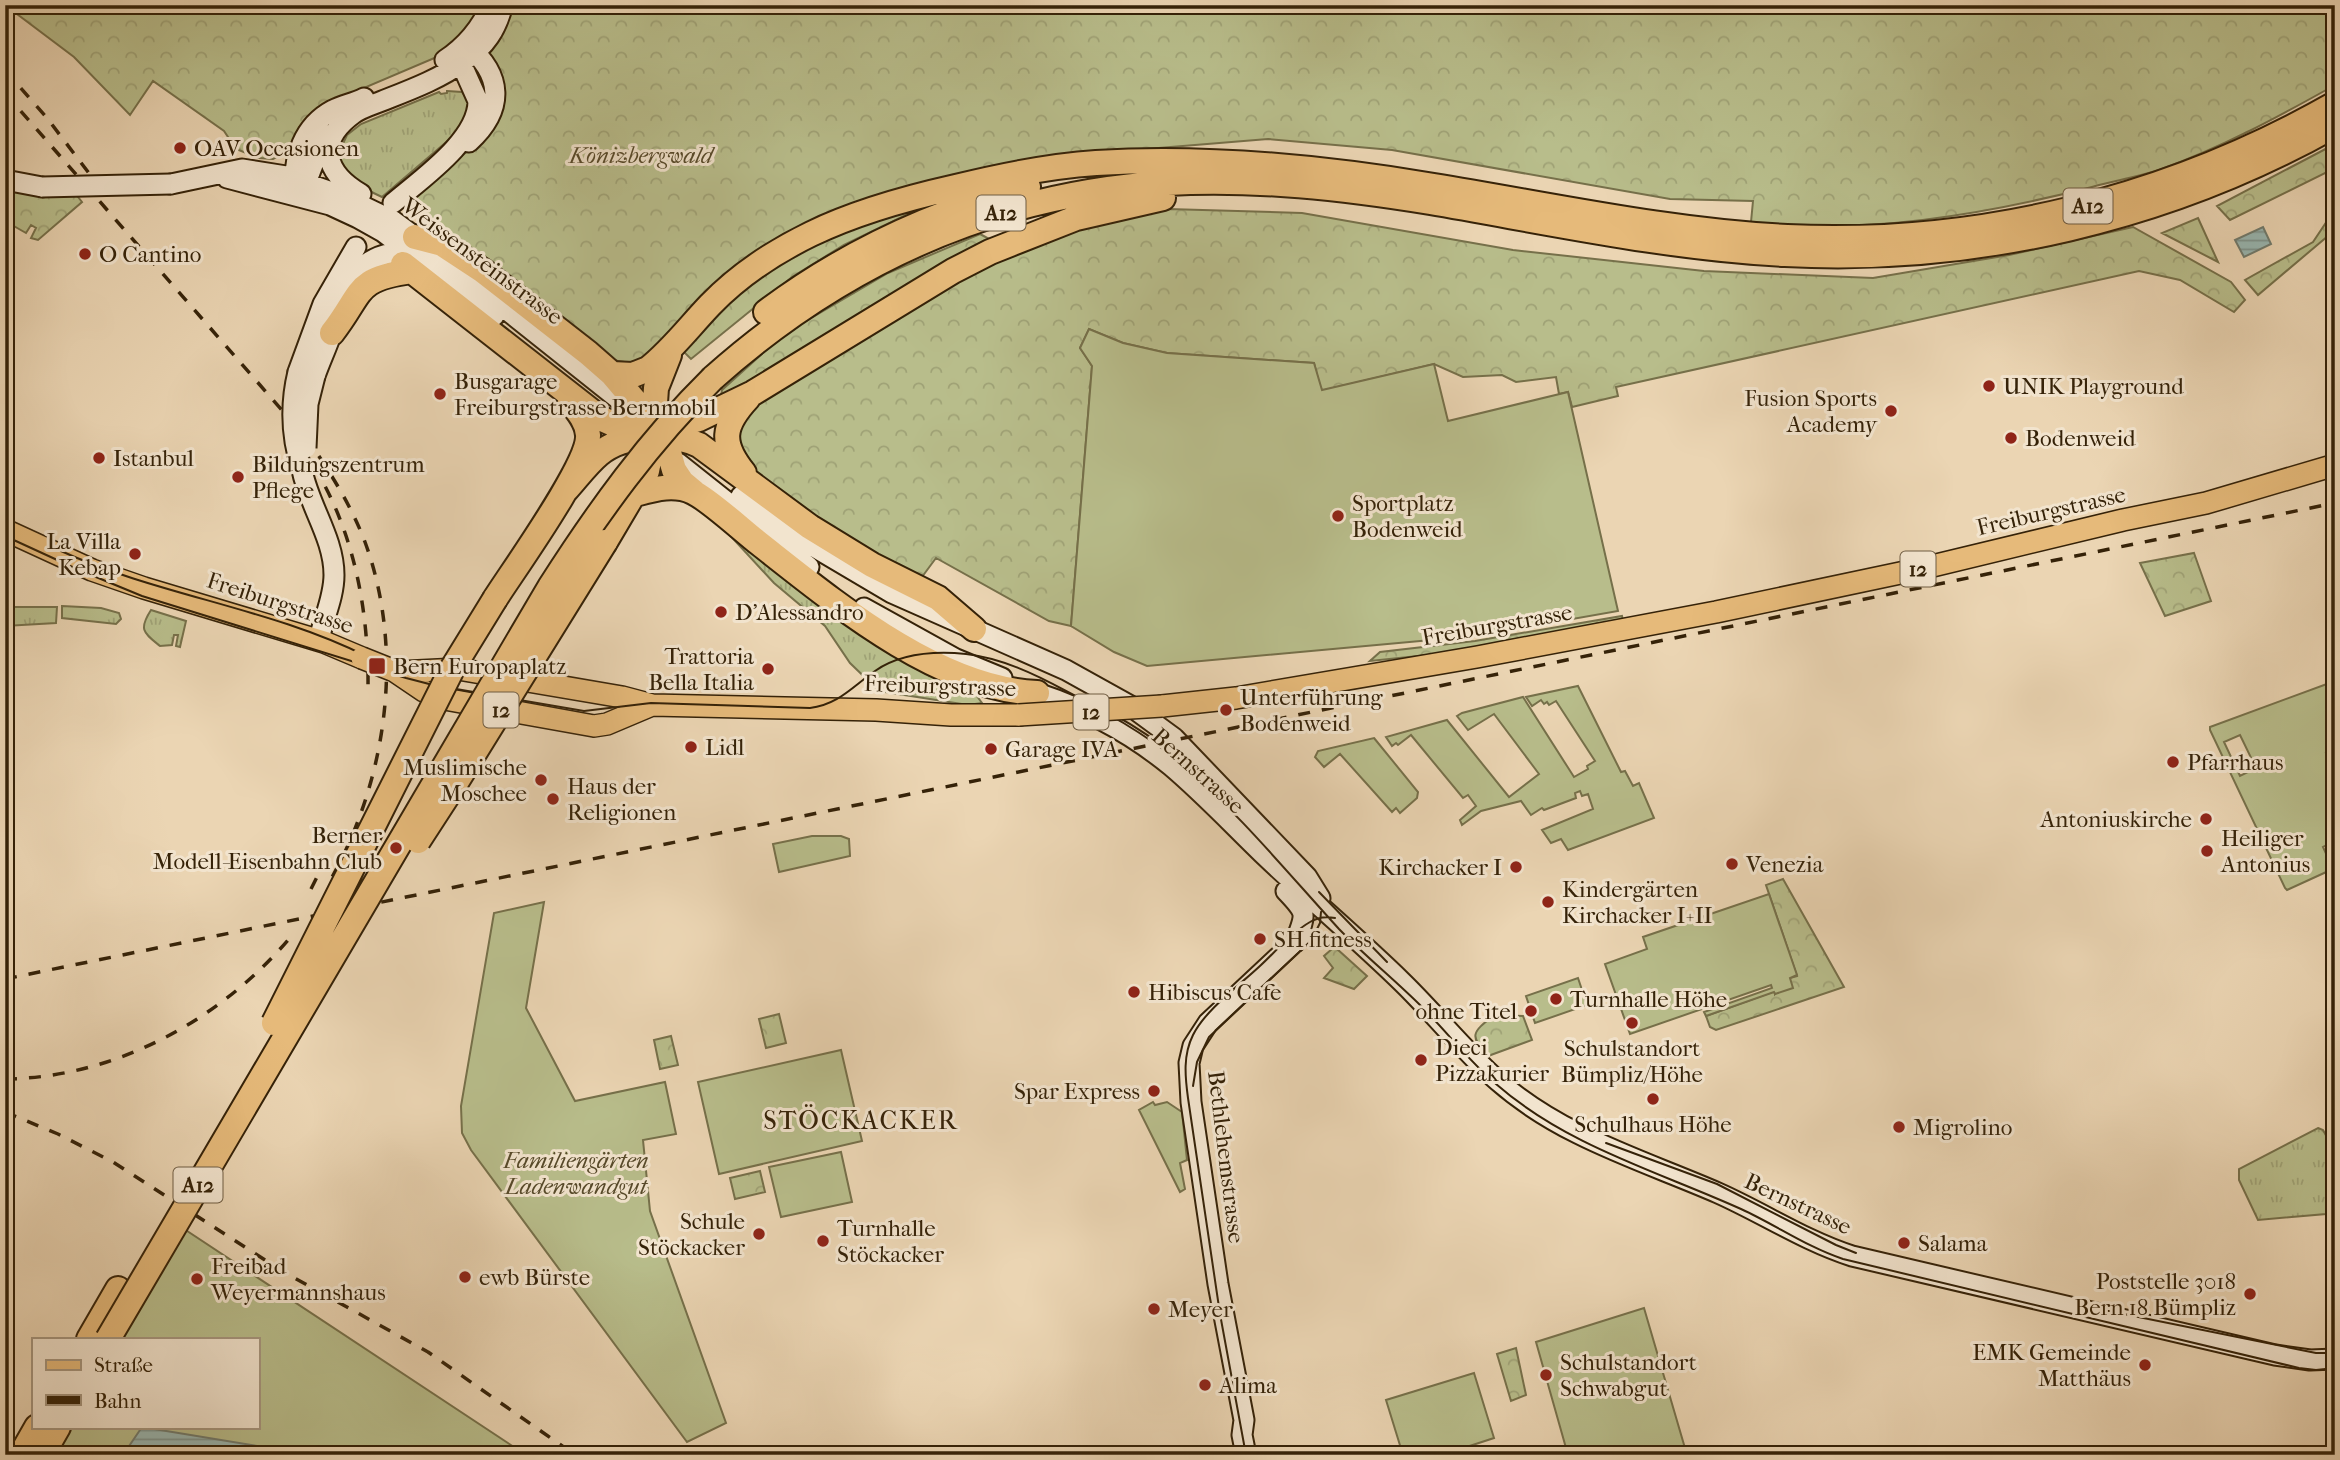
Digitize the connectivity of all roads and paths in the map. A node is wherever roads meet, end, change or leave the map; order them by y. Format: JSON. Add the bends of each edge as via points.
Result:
{"nodes":[{"id":1,"x":491,"y":5,"type":"edge"},
{"id":2,"x":503,"y":5,"type":"edge"},
{"id":3,"x":465,"y":53,"type":"junction"},
{"id":4,"x":474,"y":87,"type":"junction"},
{"id":5,"x":397,"y":95,"type":"junction"},
{"id":6,"x":2335,"y":104,"type":"edge"},
{"id":7,"x":355,"y":113,"type":"junction"},
{"id":8,"x":2335,"y":125,"type":"edge"},
{"id":9,"x":440,"y":162,"type":"junction"},
{"id":10,"x":1233,"y":165,"type":"junction"},
{"id":11,"x":5,"y":180,"type":"edge"},
{"id":12,"x":300,"y":189,"type":"junction"},
{"id":13,"x":1332,"y":189,"type":"junction"},
{"id":14,"x":392,"y":212,"type":"junction"},
{"id":15,"x":356,"y":247,"type":"dead end"},
{"id":16,"x":406,"y":255,"type":"junction"},
{"id":17,"x":332,"y":332,"type":"joint"},
{"id":18,"x":674,"y":345,"type":"junction"},
{"id":19,"x":708,"y":372,"type":"junction"},
{"id":20,"x":307,"y":374,"type":"junction"},
{"id":21,"x":612,"y":374,"type":"junction"},
{"id":22,"x":554,"y":383,"type":"junction"},
{"id":23,"x":753,"y":393,"type":"junction"},
{"id":24,"x":622,"y":410,"type":"dead end"},
{"id":25,"x":657,"y":433,"type":"junction"},
{"id":26,"x":2335,"y":465,"type":"edge"},
{"id":27,"x":755,"y":488,"type":"junction"},
{"id":28,"x":694,"y":492,"type":"junction"},
{"id":29,"x":635,"y":494,"type":"junction"},
{"id":30,"x":560,"y":499,"type":"junction"},
{"id":31,"x":5,"y":530,"type":"edge"},
{"id":32,"x":974,"y":629,"type":"junction"},
{"id":33,"x":319,"y":640,"type":"junction"},
{"id":34,"x":395,"y":671,"type":"junction"},
{"id":35,"x":1037,"y":693,"type":"junction"},
{"id":36,"x":603,"y":694,"type":"junction"},
{"id":37,"x":652,"y":705,"type":"junction"},
{"id":38,"x":612,"y":723,"type":"junction"},
{"id":39,"x":1327,"y":912,"type":"junction"},
{"id":40,"x":1295,"y":942,"type":"junction"},
{"id":41,"x":281,"y":1027,"type":"junction"},
{"id":42,"x":90,"y":1338,"type":"edge"},
{"id":43,"x":109,"y":1338,"type":"edge"},
{"id":44,"x":2335,"y":1359,"type":"edge"},
{"id":45,"x":1244,"y":1420,"type":"junction"},
{"id":46,"x":36,"y":1428,"type":"edge"},
{"id":47,"x":57,"y":1428,"type":"edge"},
{"id":48,"x":21,"y":1455,"type":"edge"},
{"id":49,"x":42,"y":1455,"type":"edge"},
{"id":50,"x":1246,"y":1455,"type":"edge"},
{"id":51,"x":1256,"y":1455,"type":"edge"}],
"edges":[{"from":1,"to":3,"type":"main road"},
{"from":2,"to":3,"type":"main road","via":[[493,33]]},
{"from":3,"to":4,"type":"main road"},
{"from":3,"to":5,"type":"main road"},
{"from":3,"to":9,"type":"main road","via":[[490,69],[496,99],[489,121],[478,134]]},
{"from":3,"to":12,"type":"main road","via":[[320,118],[296,159]]},
{"from":4,"to":5,"type":"main road","via":[[451,82]]},
{"from":4,"to":9,"type":"main road","via":[[478,108],[471,126]]},
{"from":5,"to":7,"type":"main road"},
{"from":6,"to":10,"type":"highway","number":"A12","via":[[2229,158],[2106,201],[2012,223],[1884,237],[1718,231],[1400,180]]},
{"from":7,"to":12,"type":"main road","via":[[324,135]]},
{"from":7,"to":14,"type":"main road","via":[[332,137],[330,164],[342,182]]},
{"from":8,"to":13,"type":"highway","number":"A12","via":[[2235,174],[2111,218],[2014,240],[1894,254],[1787,254],[1688,245]]},
{"from":9,"to":14,"type":"main road"},
{"from":10,"to":18,"type":"highway","via":[[1092,163],[978,182],[877,209],[814,232],[761,262],[719,296]]},
{"from":10,"to":19,"type":"highway","number":"A12","via":[[1102,172],[963,206],[895,234],[827,271],[753,322]]},
{"from":11,"to":12,"type":"main road","name":"Weissensteinstrasse","bridge":true,"via":[[42,187],[171,184],[242,169]]},
{"from":12,"to":14,"type":"main road","name":"Weissensteinstrasse","via":[[340,195]]},
{"from":12,"to":16,"type":"main road","name":"Weissensteinstrasse","via":[[322,214]]},
{"from":13,"to":19,"type":"highway","number":"A12","via":[[1168,183],[1071,195],[1004,211],[935,236],[846,279]]},
{"from":13,"to":23,"type":"highway","via":[[1194,194],[1132,203],[1030,234],[965,265]]},
{"from":14,"to":16,"type":"main road","name":"Weissensteinstrasse"},
{"from":15,"to":20,"type":"main road","via":[[323,304]]},
{"from":16,"to":17,"type":"highway","via":[[363,286]]},
{"from":16,"to":21,"type":"highway","via":[[442,244]]},
{"from":16,"to":22,"type":"highway"},
{"from":16,"to":24,"type":"main road","name":"Weissensteinstrasse"},
{"from":17,"to":20,"type":"main road"},
{"from":18,"to":21,"type":"highway","via":[[643,372]]},
{"from":18,"to":25,"type":"highway","via":[[656,388]]},
{"from":19,"to":41,"type":"highway","number":"A12","bridge":true,"via":[[665,404],[557,546]]},
{"from":20,"to":33,"type":"main road","bridge":true,"via":[[293,397],[294,446],[333,562],[333,587]]},
{"from":21,"to":25,"type":"highway"},
{"from":22,"to":25,"type":"highway","via":[[611,425]]},
{"from":22,"to":30,"type":"highway","via":[[580,413],[588,435],[585,453]]},
{"from":23,"to":25,"type":"highway"},
{"from":23,"to":27,"type":"highway","via":[[733,416],[727,435],[732,457]]},
{"from":25,"to":27,"type":"highway","via":[[699,445]]},
{"from":25,"to":28,"type":"highway","via":[[674,470]]},
{"from":25,"to":29,"type":"highway"},
{"from":25,"to":30,"type":"highway","via":[[598,454]]},
{"from":26,"to":37,"type":"main road","name":"Freiburgstrasse","number":"12","bridge":true,"via":[[2207,503],[1924,568],[1716,612],[1236,698],[1019,715]]},
{"from":27,"to":32,"type":"highway","via":[[835,544],[938,598]]},
{"from":28,"to":29,"type":"highway","via":[[667,487]]},
{"from":28,"to":35,"type":"highway","via":[[830,600],[893,640],[961,675]]},
{"from":29,"to":41,"type":"highway","bridge":true,"via":[[455,785]]},
{"from":30,"to":41,"type":"highway","bridge":true,"via":[[452,669]]},
{"from":31,"to":33,"type":"main road","name":"Freiburgstrasse","number":"12","via":[[82,566],[144,588]]},
{"from":32,"to":35,"type":"main road","via":[[834,561],[682,458],[864,609],[956,659]]},
{"from":32,"to":39,"type":"main road","name":"Bernstrasse","via":[[1099,687],[1174,737],[1307,877]]},
{"from":33,"to":34,"type":"main road","name":"Freiburgstrasse","number":"12","bridge":true},
{"from":34,"to":36,"type":"main road","name":"Freiburgstrasse","number":"12","via":[[458,669]]},
{"from":34,"to":38,"type":"main road","name":"Freiburgstrasse","number":"12","via":[[424,691],[452,702],[571,723]]},
{"from":35,"to":39,"type":"main road","name":"Bernstrasse","via":[[1107,722],[1171,766]]},
{"from":35,"to":40,"type":"main road","name":"Bernstrasse","via":[[1102,726],[1167,769],[1303,909],[1303,924]]},
{"from":36,"to":37,"type":"main road","name":"Freiburgstrasse","number":"12"},
{"from":36,"to":38,"type":"main road"},
{"from":37,"to":38,"type":"main road","name":"Freiburgstrasse","number":"12"},
{"from":39,"to":40,"type":"main road","name":"Bethlehemstrasse"},
{"from":39,"to":44,"type":"main road","name":"Bernstrasse","via":[[1405,984],[1498,1081],[1541,1114],[1834,1250],[2275,1355]]},
{"from":40,"to":45,"type":"main road","name":"Bethlehemstrasse","via":[[1208,1023],[1193,1046],[1189,1063],[1218,1284]]},
{"from":41,"to":42,"type":"highway","number":"A12"},
{"from":41,"to":43,"type":"highway","number":"A12","bridge":true},
{"from":45,"to":50,"type":"main road","name":"Bethlehemstrasse"},
{"from":45,"to":51,"type":"main road","name":"Bethlehemstrasse","via":[[1253,1434]]},
{"from":46,"to":48,"type":"highway"},
{"from":47,"to":49,"type":"highway"}]}
